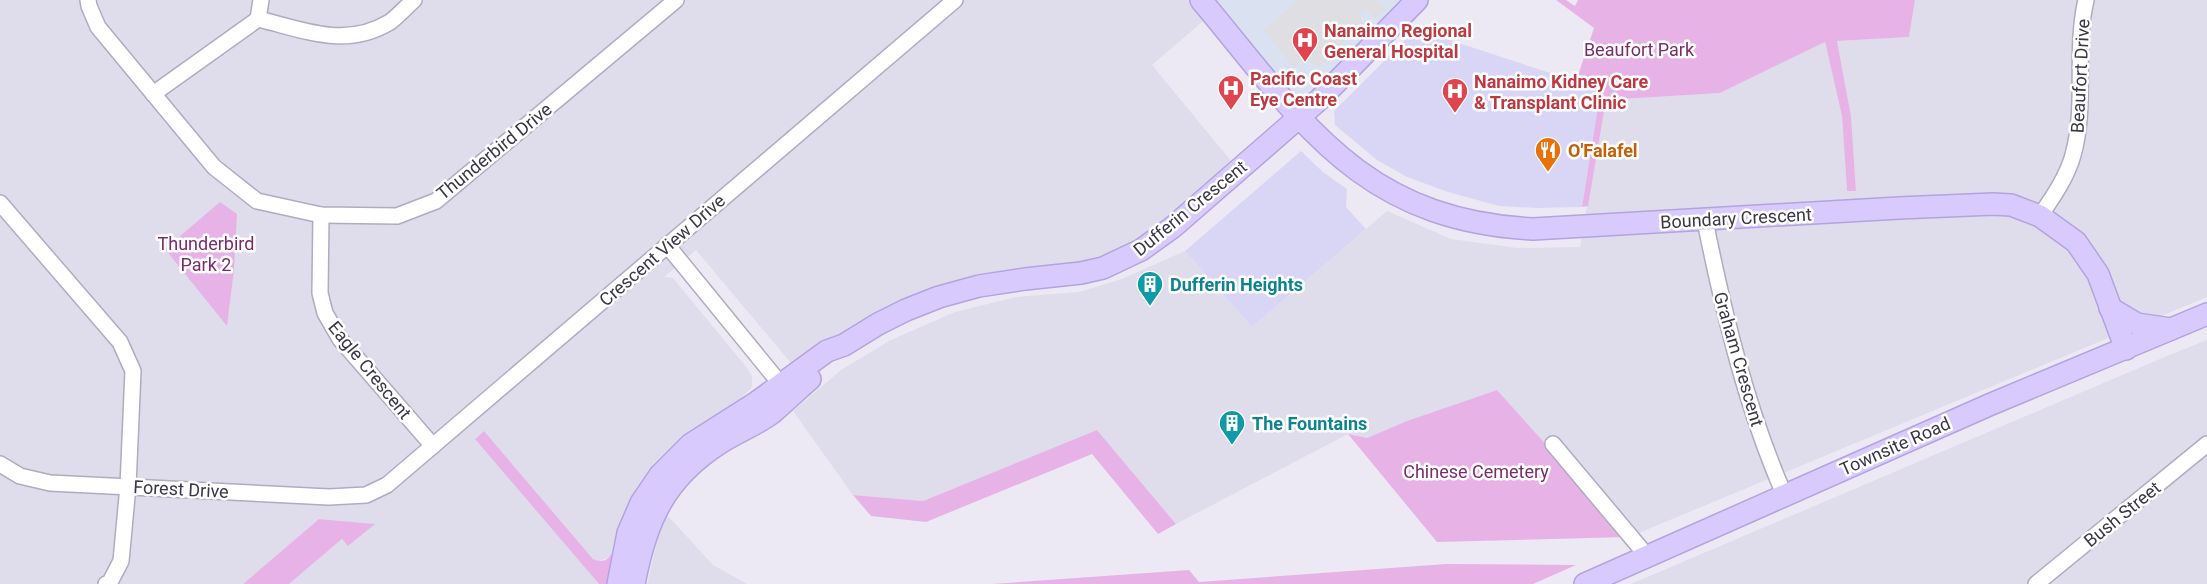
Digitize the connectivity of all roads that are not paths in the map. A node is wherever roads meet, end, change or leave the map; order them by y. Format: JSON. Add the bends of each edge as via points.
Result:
{"nodes":[{"id":1,"x":88,"y":0,"type":"edge"},
{"id":2,"x":261,"y":0,"type":"edge"},
{"id":3,"x":414,"y":0,"type":"edge"},
{"id":4,"x":676,"y":0,"type":"edge"},
{"id":5,"x":955,"y":0,"type":"edge"},
{"id":6,"x":1202,"y":0,"type":"edge"},
{"id":7,"x":1417,"y":0,"type":"edge"},
{"id":8,"x":2086,"y":0,"type":"edge"},
{"id":9,"x":258,"y":19,"type":"junction"},
{"id":10,"x":153,"y":94,"type":"junction"},
{"id":11,"x":1300,"y":118,"type":"junction"},
{"id":12,"x":0,"y":203,"type":"edge"},
{"id":13,"x":321,"y":215,"type":"junction"},
{"id":14,"x":2040,"y":216,"type":"junction"},
{"id":15,"x":1705,"y":220,"type":"junction"},
{"id":16,"x":668,"y":245,"type":"junction"},
{"id":17,"x":2110,"y":308,"type":"junction"},
{"id":18,"x":2207,"y":314,"type":"edge"},
{"id":19,"x":2172,"y":329,"type":"junction"},
{"id":20,"x":2126,"y":349,"type":"junction"},
{"id":21,"x":786,"y":391,"type":"junction"},
{"id":22,"x":1553,"y":444,"type":"dead end"},
{"id":23,"x":2207,"y":444,"type":"edge"},
{"id":24,"x":433,"y":446,"type":"junction"},
{"id":25,"x":0,"y":464,"type":"edge"},
{"id":26,"x":128,"y":486,"type":"junction"},
{"id":27,"x":1784,"y":494,"type":"junction"},
{"id":28,"x":366,"y":495,"type":"joint"},
{"id":29,"x":1647,"y":556,"type":"junction"},
{"id":30,"x":106,"y":584,"type":"edge"},
{"id":31,"x":618,"y":584,"type":"edge"},
{"id":32,"x":634,"y":584,"type":"edge"},
{"id":33,"x":1585,"y":584,"type":"edge"},
{"id":34,"x":2036,"y":584,"type":"edge"}],
"edges":[{"from":1,"to":10,"type":"street","name":"Thunderbird Drive","via":[[98,27]]},
{"from":2,"to":9,"type":"street"},
{"from":3,"to":9,"type":"street","via":[[390,21],[362,34],[335,37]]},
{"from":4,"to":13,"type":"street","name":"Thunderbird Drive","via":[[436,201],[397,216]]},
{"from":5,"to":16,"type":"street","name":"Crescent View Drive"},
{"from":6,"to":11,"type":"street","name":"Boundary Crescent"},
{"from":7,"to":11,"type":"street","name":"Dufferin Crescent"},
{"from":8,"to":14,"type":"street","name":"Beaufort Drive","via":[[2073,158]]},
{"from":9,"to":10,"type":"street"},
{"from":10,"to":13,"type":"street","name":"Thunderbird Drive","via":[[214,167],[257,201]]},
{"from":11,"to":15,"type":"street","name":"Boundary Crescent","via":[[1370,181],[1419,206],[1464,221],[1533,229]]},
{"from":11,"to":21,"type":"street","name":"Dufferin Crescent","via":[[1173,227],[1123,260],[1081,273],[1003,282],[955,293],[906,310],[844,345],[832,359]]},
{"from":12,"to":26,"type":"street","via":[[120,342],[133,371]]},
{"from":13,"to":24,"type":"street","name":"Eagle Crescent","via":[[320,292],[325,313],[340,339]]},
{"from":14,"to":15,"type":"street","name":"Boundary Crescent","via":[[1993,204]]},
{"from":14,"to":17,"type":"street","name":"Boundary Crescent","via":[[2076,242],[2098,274]]},
{"from":15,"to":27,"type":"street","name":"Graham Crescent","via":[[1745,389]]},
{"from":16,"to":21,"type":"street"},
{"from":16,"to":24,"type":"street","name":"Crescent View Drive"},
{"from":17,"to":19,"type":"street","via":[[2137,324]]},
{"from":17,"to":20,"type":"street","name":"Boundary Crescent"},
{"from":18,"to":19,"type":"street","name":"Townsite Road"},
{"from":19,"to":20,"type":"street","name":"Townsite Road"},
{"from":20,"to":27,"type":"street","name":"Townsite Road"},
{"from":21,"to":31,"type":"street","name":"Dufferin Crescent","via":[[691,444],[660,475],[634,518]]},
{"from":21,"to":32,"type":"street","name":"Dufferin Crescent","via":[[765,417],[709,451],[680,475],[646,531]]},
{"from":22,"to":29,"type":"street"},
{"from":23,"to":34,"type":"street","name":"Bush Street"},
{"from":24,"to":28,"type":"street","name":"Crescent View Drive","via":[[387,485]]},
{"from":25,"to":26,"type":"street","name":"Forest Drive","via":[[20,476],[50,483]]},
{"from":26,"to":28,"type":"street","name":"Forest Drive","via":[[328,497]]},
{"from":26,"to":30,"type":"street","via":[[121,561]]},
{"from":27,"to":29,"type":"street","name":"Townsite Road"},
{"from":29,"to":33,"type":"street","name":"Townsite Road"}]}
